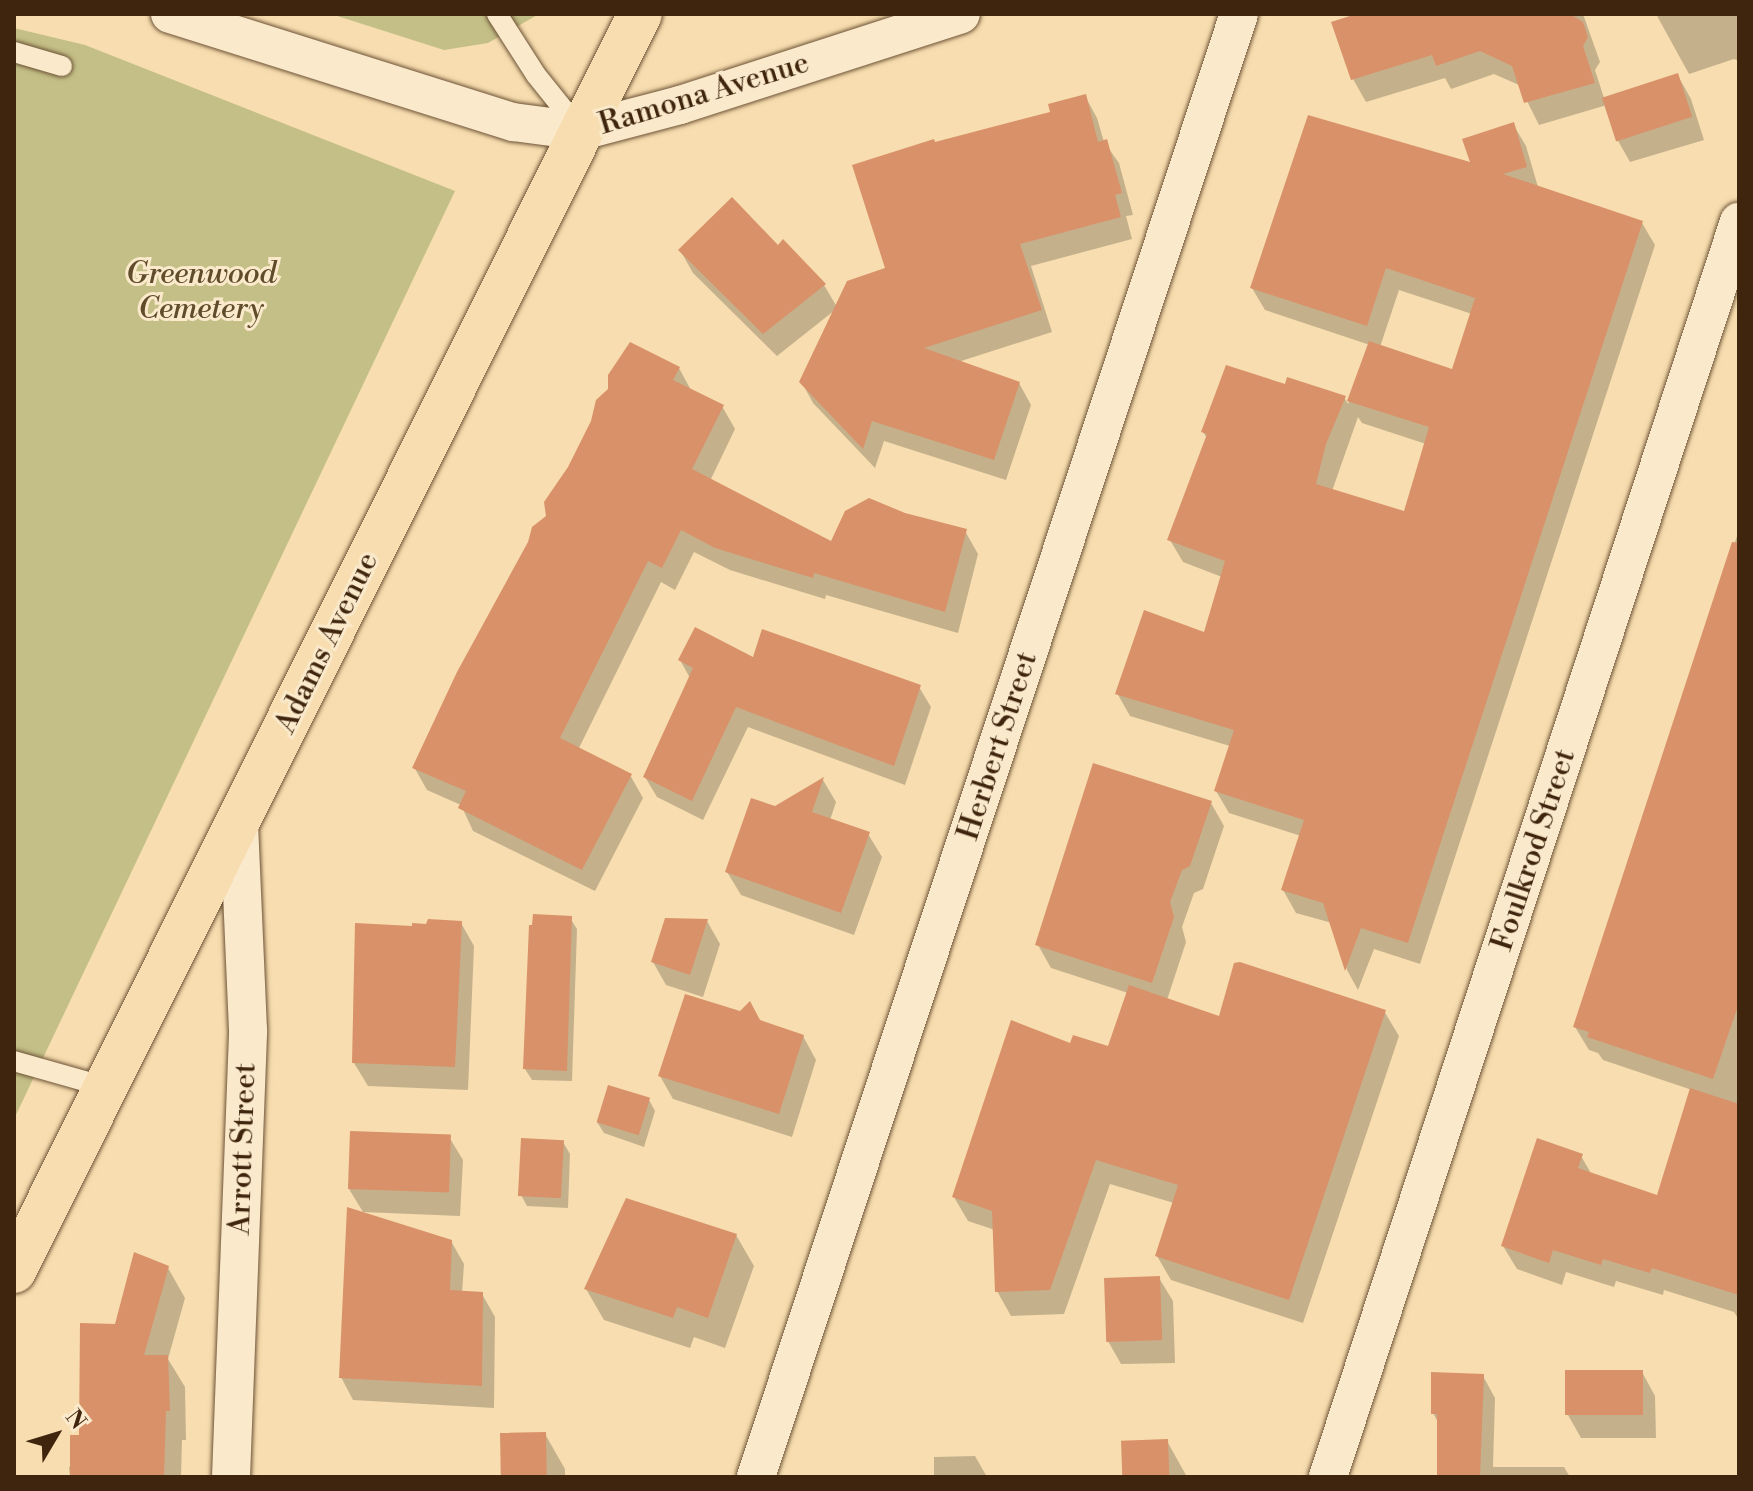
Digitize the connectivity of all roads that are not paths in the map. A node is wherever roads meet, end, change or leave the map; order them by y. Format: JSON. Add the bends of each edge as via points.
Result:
{"nodes":[{"id":1,"x":170,"y":14,"type":"edge"},
{"id":2,"x":497,"y":14,"type":"edge"},
{"id":3,"x":640,"y":14,"type":"edge"},
{"id":4,"x":961,"y":14,"type":"edge"},
{"id":5,"x":1239,"y":14,"type":"edge"},
{"id":6,"x":14,"y":52,"type":"edge"},
{"id":7,"x":62,"y":66,"type":"dead end"},
{"id":8,"x":581,"y":131,"type":"junction"},
{"id":9,"x":1739,"y":222,"type":"edge"},
{"id":10,"x":239,"y":822,"type":"junction"},
{"id":11,"x":14,"y":1061,"type":"edge"},
{"id":12,"x":106,"y":1087,"type":"junction"},
{"id":13,"x":14,"y":1271,"type":"edge"},
{"id":14,"x":231,"y":1477,"type":"edge"},
{"id":15,"x":756,"y":1477,"type":"edge"},
{"id":16,"x":1328,"y":1477,"type":"edge"}],
"edges":[{"from":1,"to":8,"type":"street","name":"Ramona Avenue","via":[[513,122]]},
{"from":2,"to":8,"type":"lane"},
{"from":3,"to":8,"type":"main road","name":"Adams Avenue"},
{"from":4,"to":8,"type":"street","name":"Ramona Avenue","via":[[680,105]]},
{"from":5,"to":15,"type":"street","name":"Herbert Street"},
{"from":6,"to":7,"type":"lane"},
{"from":8,"to":10,"type":"main road","name":"Adams Avenue"},
{"from":9,"to":16,"type":"street","name":"Foulkrod Street"},
{"from":10,"to":12,"type":"main road","name":"Adams Avenue"},
{"from":10,"to":14,"type":"street","name":"Arrott Street","via":[[248,1030]]},
{"from":11,"to":12,"type":"lane"},
{"from":12,"to":13,"type":"main road","name":"Adams Avenue"}]}
